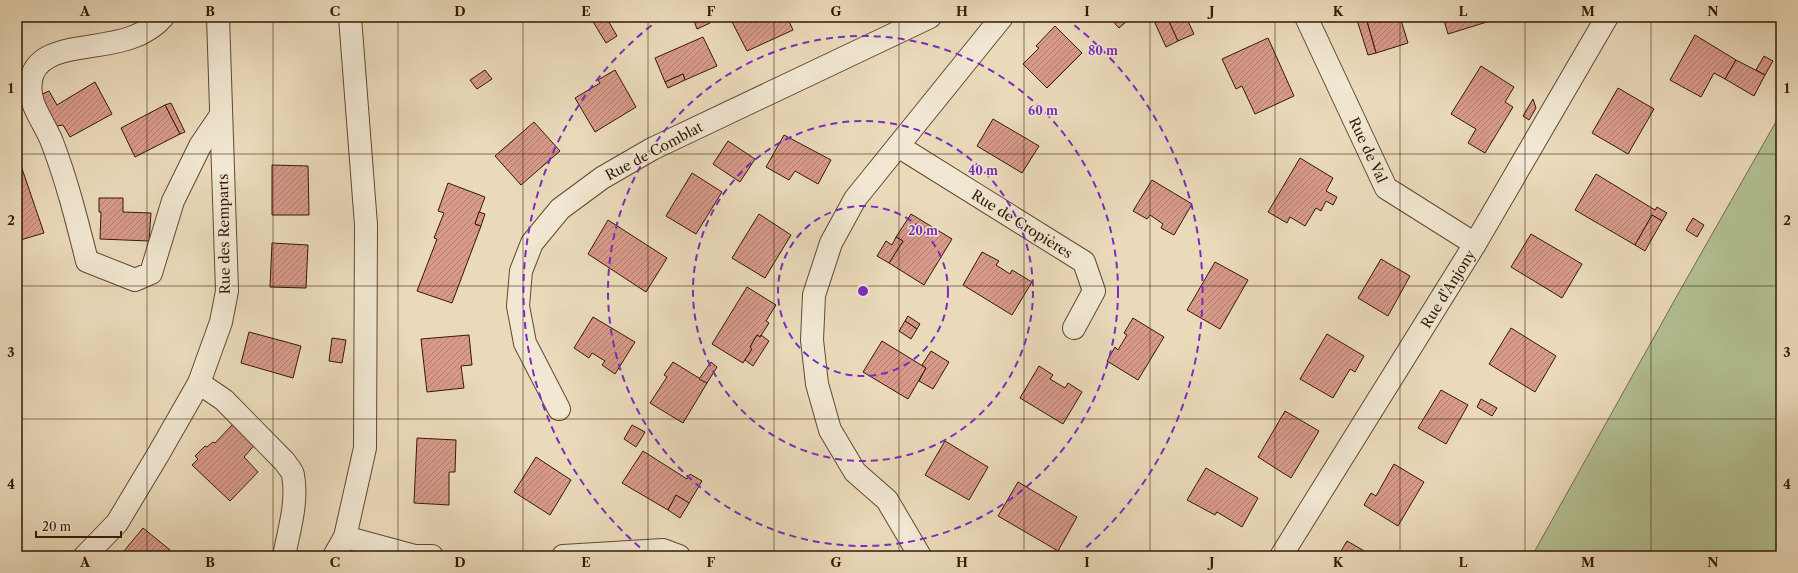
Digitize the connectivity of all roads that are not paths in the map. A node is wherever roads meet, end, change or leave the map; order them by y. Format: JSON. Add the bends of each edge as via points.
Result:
{"nodes":[{"id":1,"x":163,"y":17,"type":"edge"},
{"id":2,"x":218,"y":17,"type":"edge"},
{"id":3,"x":350,"y":17,"type":"edge"},
{"id":4,"x":930,"y":17,"type":"edge"},
{"id":5,"x":1002,"y":17,"type":"edge"},
{"id":6,"x":1306,"y":17,"type":"edge"},
{"id":7,"x":1607,"y":17,"type":"edge"},
{"id":8,"x":221,"y":115,"type":"junction"},
{"id":9,"x":898,"y":146,"type":"junction"},
{"id":10,"x":1475,"y":244,"type":"junction"},
{"id":11,"x":1074,"y":328,"type":"dead end"},
{"id":12,"x":199,"y":383,"type":"junction"},
{"id":13,"x":559,"y":409,"type":"dead end"},
{"id":14,"x":345,"y":537,"type":"junction"},
{"id":15,"x":85,"y":556,"type":"edge"},
{"id":16,"x":284,"y":556,"type":"edge"},
{"id":17,"x":334,"y":556,"type":"edge"},
{"id":18,"x":432,"y":556,"type":"edge"},
{"id":19,"x":563,"y":556,"type":"edge"},
{"id":20,"x":679,"y":556,"type":"edge"},
{"id":21,"x":920,"y":556,"type":"edge"},
{"id":22,"x":1281,"y":556,"type":"edge"}],
"edges":[{"from":1,"to":8,"type":"street","via":[[143,34],[126,40],[61,51],[46,58],[36,68],[31,79],[30,93],[52,140],[87,261],[135,280],[151,273],[173,201],[200,146]]},
{"from":2,"to":8,"type":"street","name":"Rue des Remparts"},
{"from":3,"to":14,"type":"street","via":[[366,225],[365,448]]},
{"from":4,"to":13,"type":"street","name":"Rue de Comblat","via":[[652,149],[602,178],[560,209],[532,243],[521,271],[518,306],[526,343]]},
{"from":5,"to":9,"type":"street"},
{"from":6,"to":10,"type":"street","name":"Rue de Val","via":[[1386,188]]},
{"from":7,"to":10,"type":"street","name":"Rue d'Anjony"},
{"from":8,"to":12,"type":"street","name":"Rue des Remparts","via":[[226,291],[221,322]]},
{"from":9,"to":11,"type":"street","name":"Rue de Cropières","via":[[1084,262],[1094,291]]},
{"from":9,"to":21,"type":"street","via":[[855,199],[831,243],[814,295],[812,340],[817,384],[830,430],[855,472],[887,500]]},
{"from":10,"to":22,"type":"street","name":"Rue d'Anjony"},
{"from":12,"to":15,"type":"street","name":"Rue des Remparts","via":[[117,523]]},
{"from":12,"to":16,"type":"street","via":[[224,400],[293,473],[293,516]]},
{"from":14,"to":17,"type":"street"},
{"from":14,"to":18,"type":"street","via":[[415,556]]},
{"from":19,"to":20,"type":"street","via":[[663,550]]}]}
